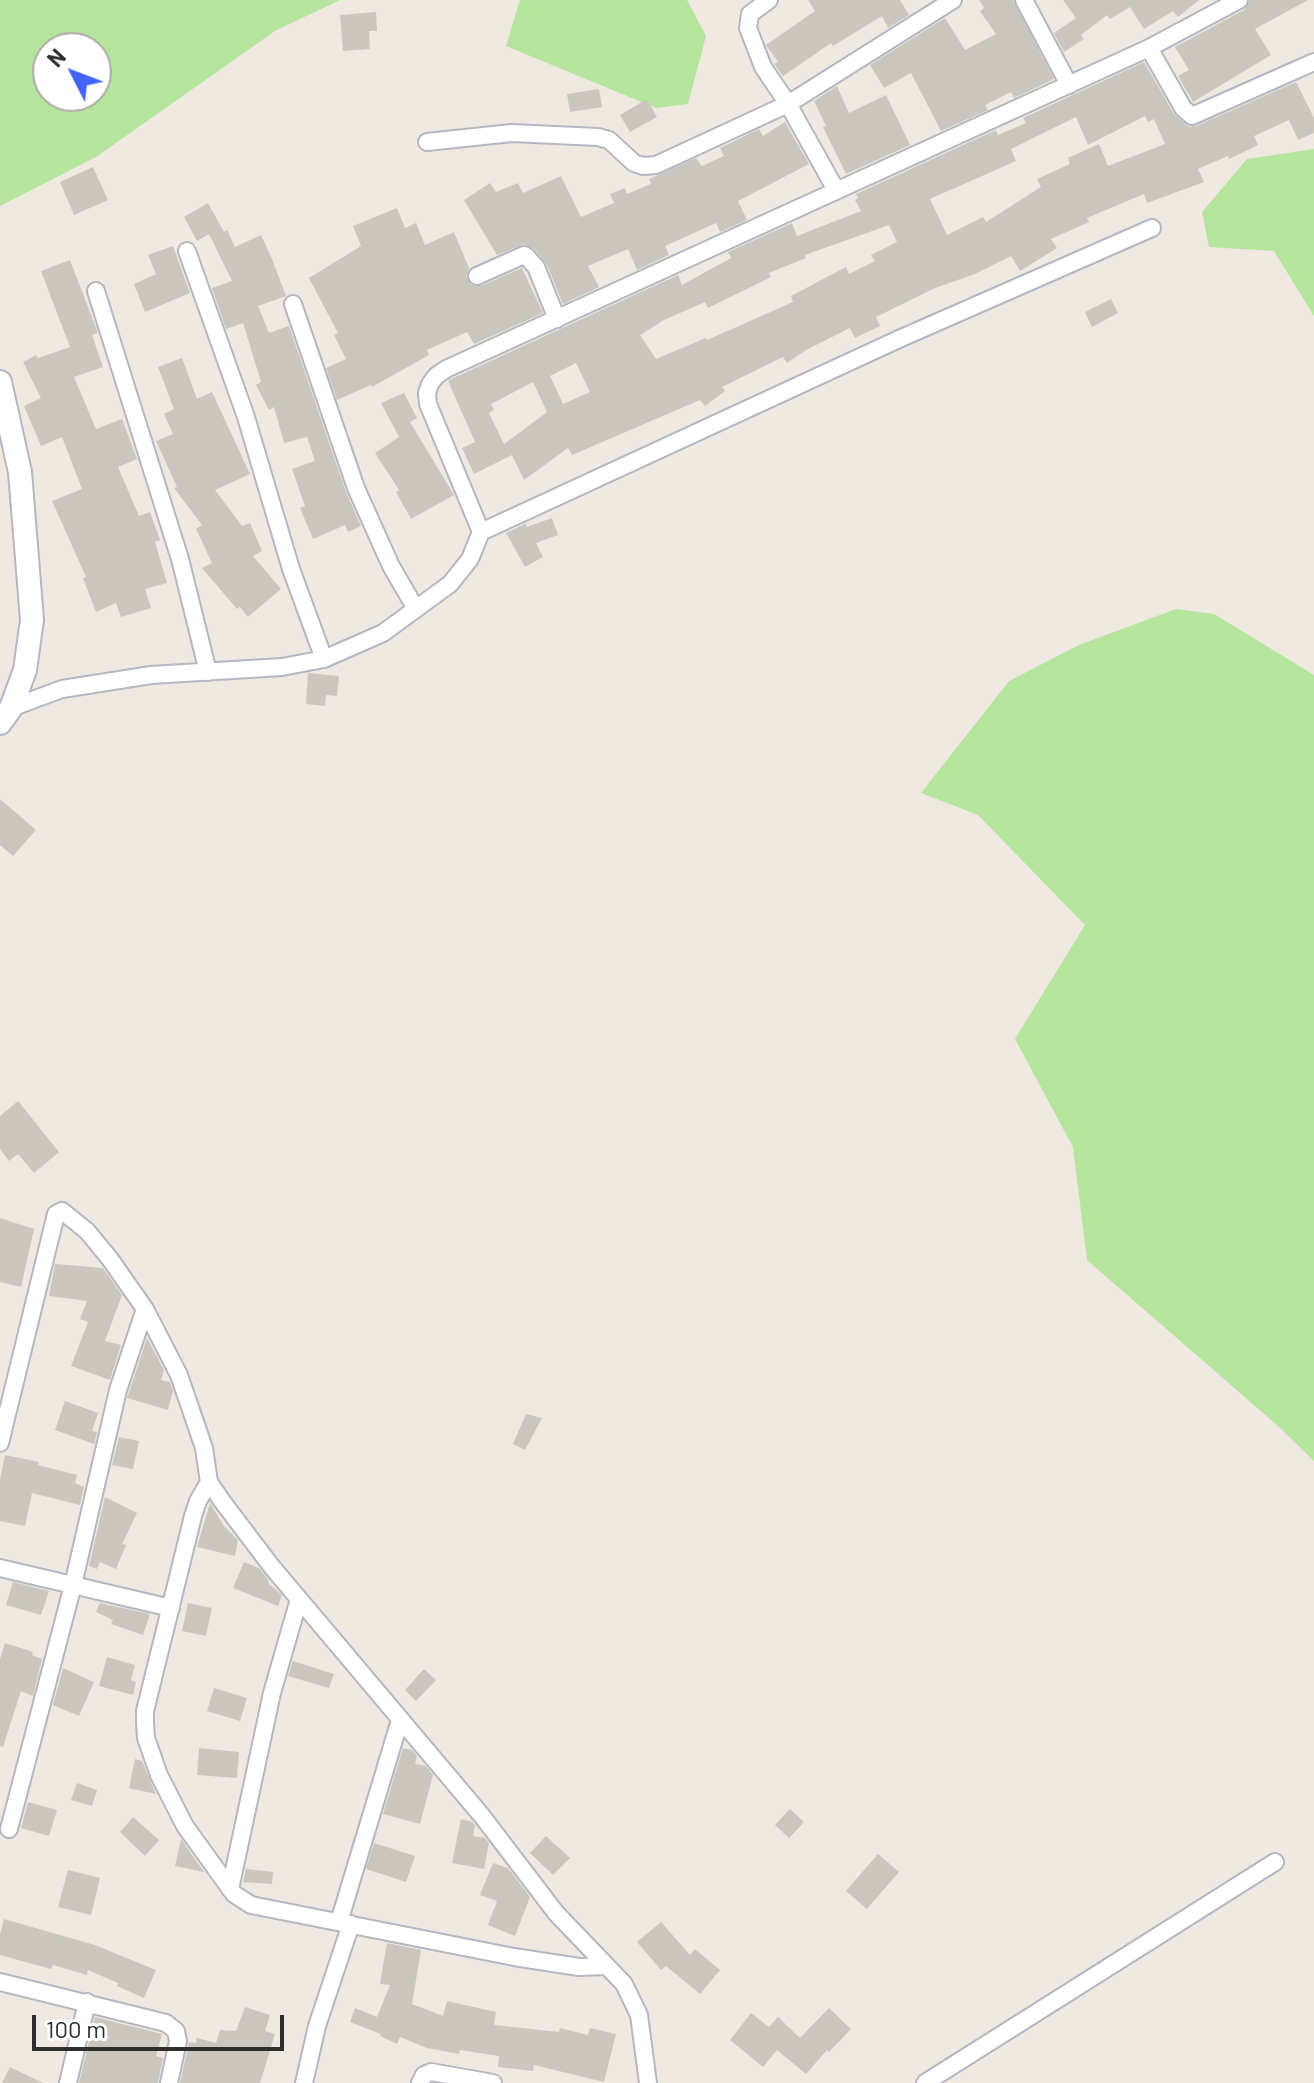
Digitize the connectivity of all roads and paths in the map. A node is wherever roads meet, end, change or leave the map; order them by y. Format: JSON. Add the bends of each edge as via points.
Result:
{"nodes":[{"id":1,"x":769,"y":0,"type":"edge"},
{"id":2,"x":953,"y":0,"type":"edge"},
{"id":3,"x":1024,"y":0,"type":"edge"},
{"id":4,"x":1239,"y":0,"type":"edge"},
{"id":5,"x":1149,"y":48,"type":"junction"},
{"id":6,"x":1314,"y":62,"type":"edge"},
{"id":7,"x":1069,"y":85,"type":"junction"},
{"id":8,"x":788,"y":104,"type":"junction"},
{"id":9,"x":427,"y":142,"type":"dead end"},
{"id":10,"x":836,"y":190,"type":"junction"},
{"id":11,"x":1152,"y":228,"type":"dead end"},
{"id":12,"x":187,"y":251,"type":"dead end"},
{"id":13,"x":477,"y":276,"type":"dead end"},
{"id":14,"x":96,"y":291,"type":"dead end"},
{"id":15,"x":293,"y":304,"type":"dead end"},
{"id":16,"x":557,"y":319,"type":"junction"},
{"id":17,"x":0,"y":382,"type":"edge"},
{"id":18,"x":481,"y":532,"type":"junction"},
{"id":19,"x":416,"y":609,"type":"junction"},
{"id":20,"x":324,"y":659,"type":"junction"},
{"id":21,"x":208,"y":672,"type":"junction"},
{"id":22,"x":5,"y":716,"type":"edge"},
{"id":23,"x":145,"y":1309,"type":"junction"},
{"id":24,"x":0,"y":1443,"type":"edge"},
{"id":25,"x":209,"y":1482,"type":"junction"},
{"id":26,"x":0,"y":1568,"type":"edge"},
{"id":27,"x":73,"y":1585,"type":"junction"},
{"id":28,"x":299,"y":1599,"type":"junction"},
{"id":29,"x":171,"y":1608,"type":"junction"},
{"id":30,"x":400,"y":1720,"type":"junction"},
{"id":31,"x":9,"y":1829,"type":"dead end"},
{"id":32,"x":1275,"y":1862,"type":"dead end"},
{"id":33,"x":230,"y":1889,"type":"junction"},
{"id":34,"x":345,"y":1923,"type":"junction"},
{"id":35,"x":607,"y":1966,"type":"junction"},
{"id":36,"x":0,"y":1982,"type":"edge"},
{"id":37,"x":87,"y":2002,"type":"junction"},
{"id":38,"x":68,"y":2083,"type":"edge"},
{"id":39,"x":169,"y":2083,"type":"edge"},
{"id":40,"x":304,"y":2083,"type":"edge"},
{"id":41,"x":420,"y":2083,"type":"edge"},
{"id":42,"x":493,"y":2083,"type":"edge"},
{"id":43,"x":648,"y":2083,"type":"edge"},
{"id":44,"x":925,"y":2083,"type":"edge"}],
"edges":[{"from":1,"to":8,"type":"street","via":[[750,14],[748,28],[763,67]]},
{"from":2,"to":8,"type":"street"},
{"from":3,"to":7,"type":"street"},
{"from":4,"to":5,"type":"street"},
{"from":5,"to":6,"type":"street","via":[[1192,116]]},
{"from":5,"to":7,"type":"street"},
{"from":7,"to":10,"type":"street"},
{"from":8,"to":9,"type":"street","via":[[656,165],[634,163],[609,140],[598,137],[512,133]]},
{"from":8,"to":10,"type":"street"},
{"from":10,"to":16,"type":"street"},
{"from":11,"to":18,"type":"street"},
{"from":12,"to":20,"type":"street"},
{"from":13,"to":16,"type":"street","via":[[524,255],[536,267]]},
{"from":14,"to":21,"type":"street","via":[[180,559]]},
{"from":15,"to":19,"type":"street","via":[[356,488]]},
{"from":16,"to":18,"type":"street","via":[[446,369],[430,384],[428,404]]},
{"from":17,"to":22,"type":"main road","via":[[20,472],[32,620],[25,670]]},
{"from":18,"to":19,"type":"street","via":[[470,559],[450,584]]},
{"from":19,"to":20,"type":"street","via":[[383,633]]},
{"from":20,"to":21,"type":"street"},
{"from":21,"to":22,"type":"street","via":[[62,689]]},
{"from":23,"to":24,"type":"street","via":[[87,1231],[58,1211]]},
{"from":23,"to":25,"type":"street","via":[[179,1375],[204,1448]]},
{"from":23,"to":27,"type":"street","via":[[118,1390]]},
{"from":25,"to":28,"type":"street"},
{"from":25,"to":29,"type":"street","via":[[193,1516]]},
{"from":26,"to":27,"type":"street"},
{"from":27,"to":29,"type":"street"},
{"from":27,"to":31,"type":"street"},
{"from":28,"to":30,"type":"street"},
{"from":28,"to":33,"type":"street","via":[[272,1693]]},
{"from":29,"to":33,"type":"street","via":[[145,1711],[146,1738],[185,1826]]},
{"from":30,"to":34,"type":"street"},
{"from":30,"to":35,"type":"street","via":[[556,1913]]},
{"from":32,"to":44,"type":"street"},
{"from":33,"to":34,"type":"street","via":[[251,1905]]},
{"from":34,"to":35,"type":"street","via":[[557,1965]]},
{"from":34,"to":40,"type":"street"},
{"from":35,"to":43,"type":"street","via":[[631,1994],[639,2015]]},
{"from":36,"to":37,"type":"street"},
{"from":37,"to":38,"type":"street"},
{"from":37,"to":39,"type":"street","via":[[172,2027],[178,2041]]},
{"from":41,"to":42,"type":"street","via":[[431,2072]]}]}
